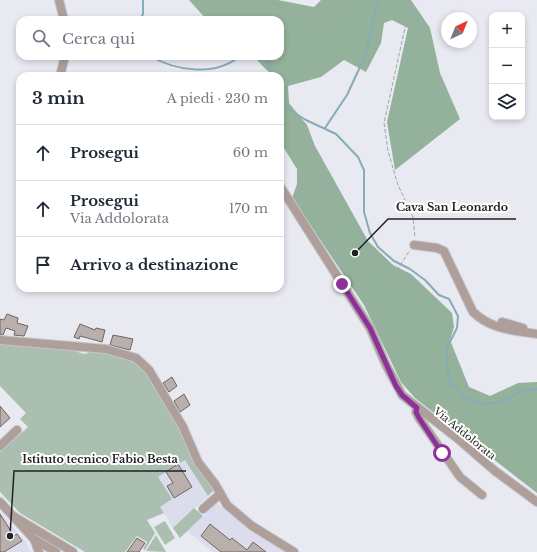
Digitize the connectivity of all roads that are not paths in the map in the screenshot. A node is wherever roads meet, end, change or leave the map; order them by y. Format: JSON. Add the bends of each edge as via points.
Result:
{"nodes":[{"id":1,"x":59,"y":0,"type":"edge"},
{"id":2,"x":63,"y":16,"type":"edge"},
{"id":3,"x":64,"y":60,"type":"edge"},
{"id":4,"x":61,"y":72,"type":"edge"},
{"id":5,"x":284,"y":192,"type":"edge"},
{"id":6,"x":414,"y":245,"type":"road end"},
{"id":7,"x":502,"y":322,"type":"dead end"},
{"id":8,"x":537,"y":333,"type":"edge"},
{"id":9,"x":0,"y":340,"type":"edge"},
{"id":10,"x":417,"y":408,"type":"junction"},
{"id":11,"x":16,"y":430,"type":"dead end"},
{"id":12,"x":0,"y":446,"type":"edge"},
{"id":13,"x":220,"y":494,"type":"junction"},
{"id":14,"x":482,"y":495,"type":"dead end"},
{"id":15,"x":0,"y":502,"type":"edge"},
{"id":16,"x":537,"y":502,"type":"edge"},
{"id":17,"x":203,"y":509,"type":"dead end"},
{"id":18,"x":13,"y":516,"type":"junction"},
{"id":19,"x":34,"y":539,"type":"junction"},
{"id":20,"x":39,"y":552,"type":"edge"},
{"id":21,"x":56,"y":552,"type":"edge"},
{"id":22,"x":73,"y":552,"type":"edge"},
{"id":23,"x":294,"y":552,"type":"edge"}],
"edges":[{"from":1,"to":2,"type":"street"},
{"from":3,"to":4,"type":"street"},
{"from":5,"to":10,"type":"street","name":"Via Addolorata","via":[[370,328],[396,386]]},
{"from":6,"to":8,"type":"street","via":[[444,251],[473,312],[478,316],[505,330]]},
{"from":7,"to":8,"type":"street"},
{"from":9,"to":13,"type":"street","via":[[106,349],[136,358],[149,370],[183,427],[198,462]]},
{"from":10,"to":14,"type":"street","via":[[419,418],[446,459],[464,482]]},
{"from":10,"to":16,"type":"street","name":"Via Addolorata"},
{"from":11,"to":12,"type":"street"},
{"from":13,"to":17,"type":"street"},
{"from":13,"to":23,"type":"street","via":[[227,505],[252,526]]},
{"from":15,"to":18,"type":"street"},
{"from":18,"to":19,"type":"street"},
{"from":18,"to":22,"type":"street"},
{"from":19,"to":20,"type":"street"},
{"from":19,"to":21,"type":"street"}]}
